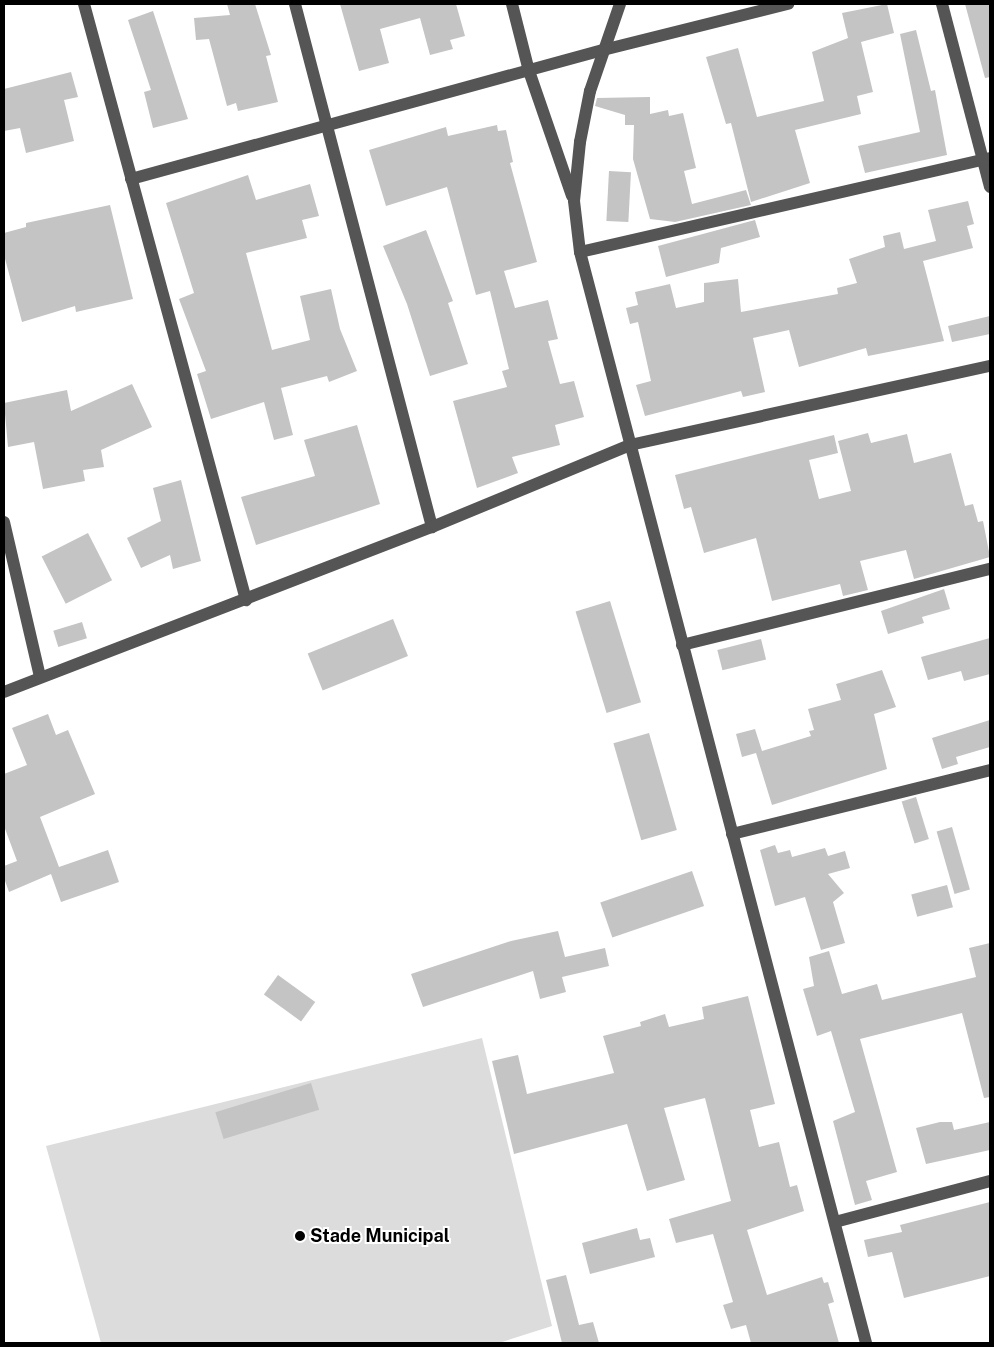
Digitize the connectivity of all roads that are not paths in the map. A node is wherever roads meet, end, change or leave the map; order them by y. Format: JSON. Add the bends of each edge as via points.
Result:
{"nodes":[{"id":1,"x":84,"y":4,"type":"edge"},
{"id":2,"x":295,"y":4,"type":"edge"},
{"id":3,"x":512,"y":4,"type":"edge"},
{"id":4,"x":620,"y":4,"type":"edge"},
{"id":5,"x":788,"y":4,"type":"edge"},
{"id":6,"x":942,"y":4,"type":"edge"},
{"id":7,"x":603,"y":50,"type":"junction"},
{"id":8,"x":529,"y":71,"type":"junction"},
{"id":9,"x":324,"y":124,"type":"junction"},
{"id":10,"x":987,"y":159,"type":"edge"},
{"id":11,"x":131,"y":179,"type":"junction"},
{"id":12,"x":990,"y":187,"type":"edge"},
{"id":13,"x":574,"y":201,"type":"junction"},
{"id":14,"x":580,"y":252,"type":"junction"},
{"id":15,"x":990,"y":366,"type":"edge"},
{"id":16,"x":630,"y":445,"type":"junction"},
{"id":17,"x":4,"y":522,"type":"edge"},
{"id":18,"x":432,"y":527,"type":"junction"},
{"id":19,"x":990,"y":569,"type":"edge"},
{"id":20,"x":246,"y":600,"type":"junction"},
{"id":21,"x":682,"y":645,"type":"junction"},
{"id":22,"x":40,"y":677,"type":"junction"},
{"id":23,"x":4,"y":692,"type":"edge"},
{"id":24,"x":990,"y":770,"type":"edge"},
{"id":25,"x":732,"y":834,"type":"junction"},
{"id":26,"x":990,"y":1181,"type":"edge"},
{"id":27,"x":835,"y":1222,"type":"junction"},
{"id":28,"x":866,"y":1343,"type":"edge"}],
"edges":[{"from":1,"to":11,"type":"street"},
{"from":2,"to":9,"type":"street"},
{"from":3,"to":8,"type":"street"},
{"from":4,"to":7,"type":"street"},
{"from":5,"to":7,"type":"street"},
{"from":6,"to":10,"type":"street"},
{"from":7,"to":8,"type":"street"},
{"from":7,"to":13,"type":"street","via":[[580,142]]},
{"from":8,"to":9,"type":"street"},
{"from":8,"to":13,"type":"street"},
{"from":9,"to":11,"type":"street"},
{"from":9,"to":18,"type":"street"},
{"from":10,"to":12,"type":"street"},
{"from":10,"to":14,"type":"street"},
{"from":11,"to":20,"type":"street"},
{"from":13,"to":14,"type":"street"},
{"from":14,"to":16,"type":"street"},
{"from":15,"to":16,"type":"street"},
{"from":16,"to":18,"type":"street"},
{"from":16,"to":21,"type":"street"},
{"from":17,"to":22,"type":"street"},
{"from":18,"to":20,"type":"street"},
{"from":19,"to":21,"type":"street"},
{"from":20,"to":22,"type":"street"},
{"from":21,"to":25,"type":"street"},
{"from":22,"to":23,"type":"street"},
{"from":24,"to":25,"type":"street"},
{"from":25,"to":27,"type":"street"},
{"from":26,"to":27,"type":"street"},
{"from":27,"to":28,"type":"street"}]}
